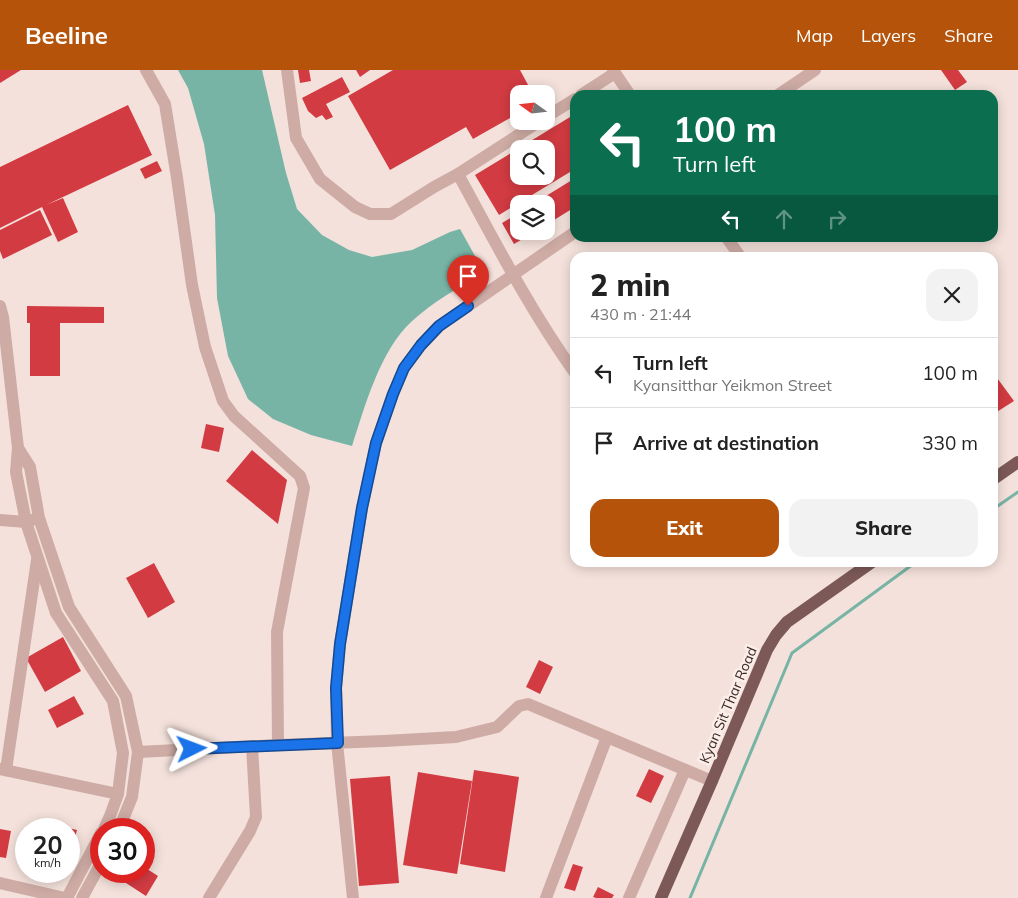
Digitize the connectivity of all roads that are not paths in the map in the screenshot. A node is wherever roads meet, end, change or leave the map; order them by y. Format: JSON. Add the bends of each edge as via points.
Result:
{"nodes":[{"id":1,"x":146,"y":70,"type":"edge"},
{"id":2,"x":287,"y":70,"type":"edge"},
{"id":3,"x":815,"y":70,"type":"edge"},
{"id":4,"x":614,"y":71,"type":"edge"},
{"id":5,"x":588,"y":90,"type":"edge"},
{"id":6,"x":627,"y":90,"type":"edge"},
{"id":7,"x":785,"y":90,"type":"edge"},
{"id":8,"x":570,"y":102,"type":"edge"},
{"id":9,"x":555,"y":111,"type":"edge"},
{"id":10,"x":526,"y":130,"type":"edge"},
{"id":11,"x":458,"y":174,"type":"junction"},
{"id":12,"x":570,"y":235,"type":"edge"},
{"id":13,"x":512,"y":275,"type":"junction"},
{"id":14,"x":0,"y":306,"type":"edge"},
{"id":15,"x":570,"y":366,"type":"edge"},
{"id":16,"x":18,"y":448,"type":"junction"},
{"id":17,"x":1018,"y":462,"type":"edge"},
{"id":18,"x":998,"y":476,"type":"edge"},
{"id":19,"x":39,"y":518,"type":"junction"},
{"id":20,"x":0,"y":520,"type":"edge"},
{"id":21,"x":26,"y":522,"type":"junction"},
{"id":22,"x":38,"y":556,"type":"junction"},
{"id":23,"x":865,"y":567,"type":"edge"},
{"id":24,"x":608,"y":737,"type":"junction"},
{"id":25,"x":338,"y":743,"type":"junction"},
{"id":26,"x":278,"y":745,"type":"junction"},
{"id":27,"x":252,"y":746,"type":"junction"},
{"id":28,"x":138,"y":752,"type":"junction"},
{"id":29,"x":3,"y":769,"type":"edge"},
{"id":30,"x":685,"y":770,"type":"junction"},
{"id":31,"x":712,"y":781,"type":"junction"},
{"id":32,"x":118,"y":794,"type":"junction"},
{"id":33,"x":109,"y":818,"type":"edge"},
{"id":34,"x":123,"y":818,"type":"edge"},
{"id":35,"x":90,"y":853,"type":"edge"},
{"id":36,"x":0,"y":883,"type":"edge"},
{"id":37,"x":90,"y":883,"type":"edge"},
{"id":38,"x":66,"y":898,"type":"edge"},
{"id":39,"x":82,"y":898,"type":"edge"},
{"id":40,"x":209,"y":898,"type":"edge"},
{"id":41,"x":353,"y":898,"type":"edge"},
{"id":42,"x":546,"y":898,"type":"edge"},
{"id":43,"x":629,"y":898,"type":"edge"},
{"id":44,"x":660,"y":898,"type":"edge"}],
"edges":[{"from":1,"to":26,"type":"street","via":[[165,104],[192,285],[205,347],[224,401],[234,416],[300,476],[304,488],[277,632]]},
{"from":2,"to":11,"type":"street","via":[[296,138],[320,179],[355,207],[370,214],[391,214]]},
{"from":3,"to":7,"type":"street"},
{"from":4,"to":5,"type":"street"},
{"from":4,"to":6,"type":"street"},
{"from":8,"to":9,"type":"street"},
{"from":10,"to":11,"type":"street"},
{"from":11,"to":13,"type":"street"},
{"from":12,"to":13,"type":"street"},
{"from":13,"to":15,"type":"street"},
{"from":13,"to":25,"type":"street","via":[[439,326],[404,368],[393,394],[376,443],[362,508],[340,644],[336,688]]},
{"from":14,"to":16,"type":"street"},
{"from":16,"to":19,"type":"street","via":[[30,467]]},
{"from":16,"to":21,"type":"street","via":[[16,472]]},
{"from":17,"to":18,"type":"main road"},
{"from":19,"to":21,"type":"street"},
{"from":19,"to":28,"type":"street","via":[[69,607],[126,696]]},
{"from":20,"to":21,"type":"street"},
{"from":21,"to":22,"type":"street"},
{"from":22,"to":29,"type":"street"},
{"from":22,"to":32,"type":"street","via":[[56,613],[113,701],[123,753]]},
{"from":23,"to":31,"type":"main road","name":"Kyan Sit Thar Road","via":[[787,622],[776,635]]},
{"from":24,"to":25,"type":"street","via":[[528,704],[519,706],[497,727],[456,737]]},
{"from":24,"to":30,"type":"street"},
{"from":24,"to":42,"type":"street"},
{"from":25,"to":26,"type":"street"},
{"from":25,"to":41,"type":"street"},
{"from":26,"to":27,"type":"street"},
{"from":27,"to":28,"type":"street"},
{"from":27,"to":40,"type":"street","via":[[256,816]]},
{"from":28,"to":34,"type":"street","via":[[132,797]]},
{"from":29,"to":32,"type":"street"},
{"from":30,"to":31,"type":"street"},
{"from":30,"to":43,"type":"street"},
{"from":31,"to":44,"type":"main road","name":"Kyan Sit Thar Road"},
{"from":32,"to":33,"type":"street"},
{"from":35,"to":38,"type":"street"},
{"from":36,"to":38,"type":"street"},
{"from":37,"to":39,"type":"street"}]}
